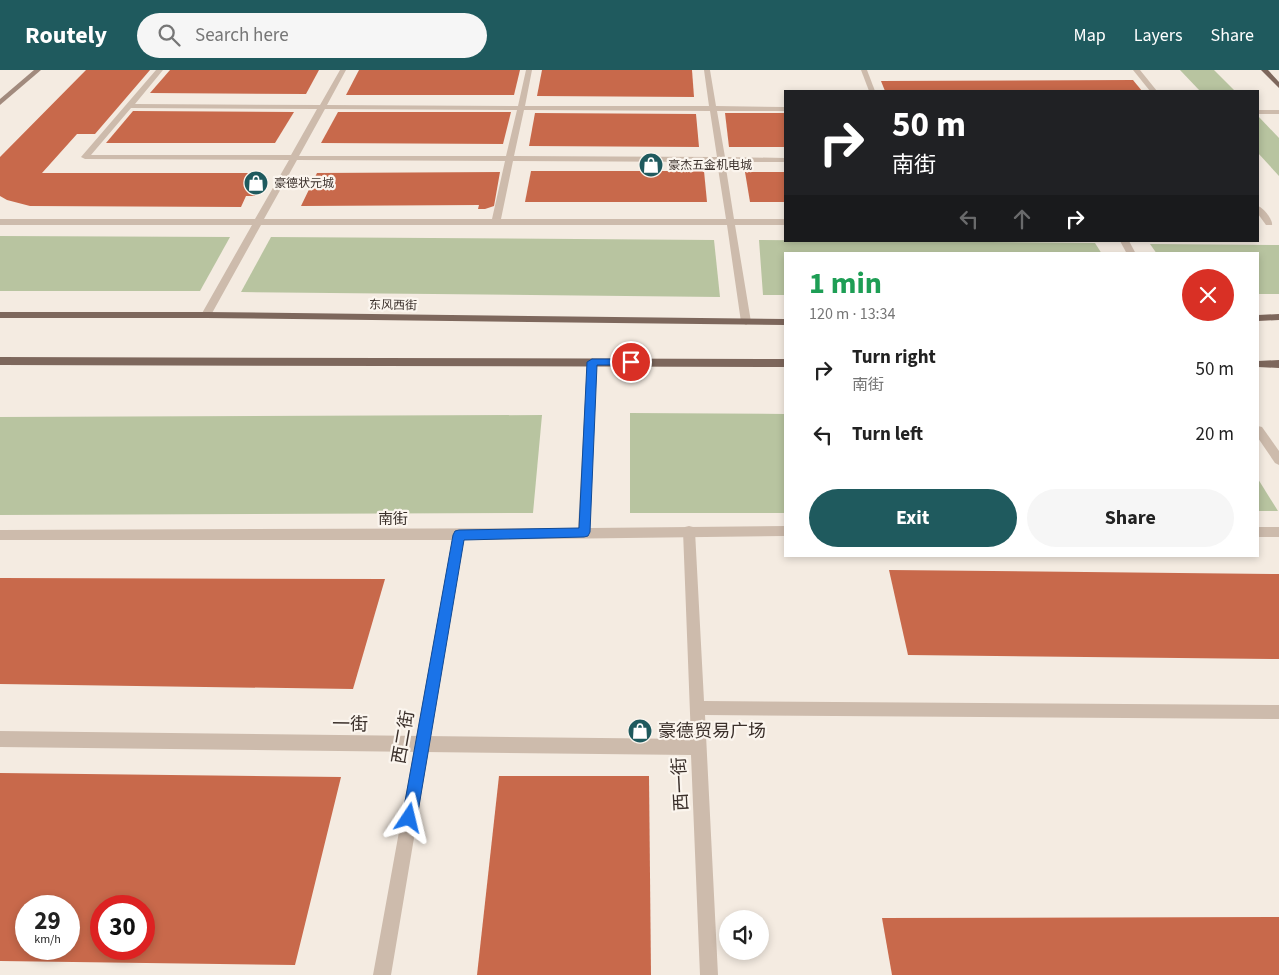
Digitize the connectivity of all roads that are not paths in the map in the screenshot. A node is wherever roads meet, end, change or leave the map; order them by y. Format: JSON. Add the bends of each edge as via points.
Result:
{"nodes":[{"id":1,"x":38,"y":70,"type":"edge"},
{"id":2,"x":160,"y":70,"type":"edge"},
{"id":3,"x":342,"y":70,"type":"edge"},
{"id":4,"x":529,"y":70,"type":"edge"},
{"id":5,"x":707,"y":70,"type":"edge"},
{"id":6,"x":864,"y":70,"type":"edge"},
{"id":7,"x":1136,"y":70,"type":"edge"},
{"id":8,"x":1264,"y":70,"type":"edge"},
{"id":9,"x":1279,"y":86,"type":"edge"},
{"id":10,"x":872,"y":90,"type":"edge"},
{"id":11,"x":1153,"y":90,"type":"edge"},
{"id":12,"x":0,"y":104,"type":"edge"},
{"id":13,"x":130,"y":106,"type":"junction"},
{"id":14,"x":322,"y":107,"type":"junction"},
{"id":15,"x":521,"y":108,"type":"junction"},
{"id":16,"x":713,"y":109,"type":"junction"},
{"id":17,"x":784,"y":109,"type":"edge"},
{"id":18,"x":1259,"y":112,"type":"edge"},
{"id":19,"x":1279,"y":112,"type":"edge"},
{"id":20,"x":293,"y":158,"type":"junction"},
{"id":21,"x":510,"y":159,"type":"junction"},
{"id":22,"x":721,"y":160,"type":"junction"},
{"id":23,"x":784,"y":160,"type":"edge"},
{"id":24,"x":1259,"y":210,"type":"edge"},
{"id":25,"x":0,"y":222,"type":"edge"},
{"id":26,"x":256,"y":222,"type":"junction"},
{"id":27,"x":496,"y":222,"type":"junction"},
{"id":28,"x":730,"y":222,"type":"junction"},
{"id":29,"x":784,"y":222,"type":"edge"},
{"id":30,"x":1259,"y":223,"type":"edge"},
{"id":31,"x":0,"y":315,"type":"edge"},
{"id":32,"x":206,"y":315,"type":"junction"},
{"id":33,"x":1279,"y":317,"type":"edge"},
{"id":34,"x":1259,"y":318,"type":"edge"},
{"id":35,"x":746,"y":322,"type":"junction"},
{"id":36,"x":784,"y":322,"type":"edge"},
{"id":37,"x":0,"y":361,"type":"edge"},
{"id":38,"x":592,"y":362,"type":"junction"},
{"id":39,"x":784,"y":363,"type":"edge"},
{"id":40,"x":1259,"y":364,"type":"edge"},
{"id":41,"x":1279,"y":364,"type":"edge"},
{"id":42,"x":1259,"y":431,"type":"edge"},
{"id":43,"x":1279,"y":460,"type":"edge"},
{"id":44,"x":689,"y":531,"type":"junction"},
{"id":45,"x":784,"y":531,"type":"edge"},
{"id":46,"x":584,"y":532,"type":"junction"},
{"id":47,"x":1259,"y":532,"type":"edge"},
{"id":48,"x":1279,"y":532,"type":"edge"},
{"id":49,"x":0,"y":535,"type":"edge"},
{"id":50,"x":459,"y":535,"type":"junction"},
{"id":51,"x":697,"y":708,"type":"junction"},
{"id":52,"x":1279,"y":712,"type":"edge"},
{"id":53,"x":0,"y":739,"type":"edge"},
{"id":54,"x":422,"y":744,"type":"junction"},
{"id":55,"x":699,"y":747,"type":"junction"},
{"id":56,"x":382,"y":975,"type":"edge"},
{"id":57,"x":709,"y":975,"type":"edge"}],
"edges":[{"from":1,"to":12,"type":"street"},
{"from":2,"to":13,"type":"street"},
{"from":3,"to":14,"type":"street"},
{"from":4,"to":15,"type":"street"},
{"from":5,"to":16,"type":"street"},
{"from":6,"to":10,"type":"street"},
{"from":7,"to":11,"type":"street"},
{"from":8,"to":9,"type":"main road"},
{"from":13,"to":14,"type":"street"},
{"from":13,"to":20,"type":"street","via":[[86,157]]},
{"from":14,"to":15,"type":"street"},
{"from":14,"to":20,"type":"street"},
{"from":15,"to":16,"type":"street"},
{"from":15,"to":21,"type":"street"},
{"from":16,"to":17,"type":"street"},
{"from":16,"to":22,"type":"street"},
{"from":18,"to":19,"type":"street"},
{"from":20,"to":21,"type":"street"},
{"from":20,"to":26,"type":"street"},
{"from":21,"to":22,"type":"street"},
{"from":21,"to":27,"type":"street"},
{"from":22,"to":23,"type":"street"},
{"from":22,"to":28,"type":"street"},
{"from":24,"to":30,"type":"street","via":[[1269,223]]},
{"from":25,"to":26,"type":"street"},
{"from":26,"to":27,"type":"street"},
{"from":26,"to":32,"type":"street"},
{"from":27,"to":28,"type":"street"},
{"from":28,"to":29,"type":"street"},
{"from":28,"to":35,"type":"street"},
{"from":31,"to":32,"type":"main road","name":"东风西街"},
{"from":32,"to":35,"type":"main road","name":"东风西街"},
{"from":33,"to":34,"type":"main road"},
{"from":35,"to":36,"type":"main road","name":"东风西街"},
{"from":37,"to":38,"type":"main road"},
{"from":38,"to":39,"type":"main road"},
{"from":38,"to":46,"type":"street"},
{"from":40,"to":41,"type":"main road"},
{"from":42,"to":43,"type":"street"},
{"from":44,"to":45,"type":"street","name":"南街"},
{"from":44,"to":46,"type":"street","name":"南街"},
{"from":44,"to":51,"type":"street","name":"西一街"},
{"from":46,"to":50,"type":"street","name":"南街"},
{"from":47,"to":48,"type":"street"},
{"from":49,"to":50,"type":"street","name":"南街"},
{"from":50,"to":54,"type":"street","name":"西二街"},
{"from":51,"to":52,"type":"street"},
{"from":51,"to":55,"type":"street","name":"西一街"},
{"from":53,"to":54,"type":"street","name":"一街"},
{"from":54,"to":55,"type":"street","name":"一街"},
{"from":54,"to":56,"type":"street","name":"西二街"},
{"from":55,"to":57,"type":"street","name":"西一街"}]}
